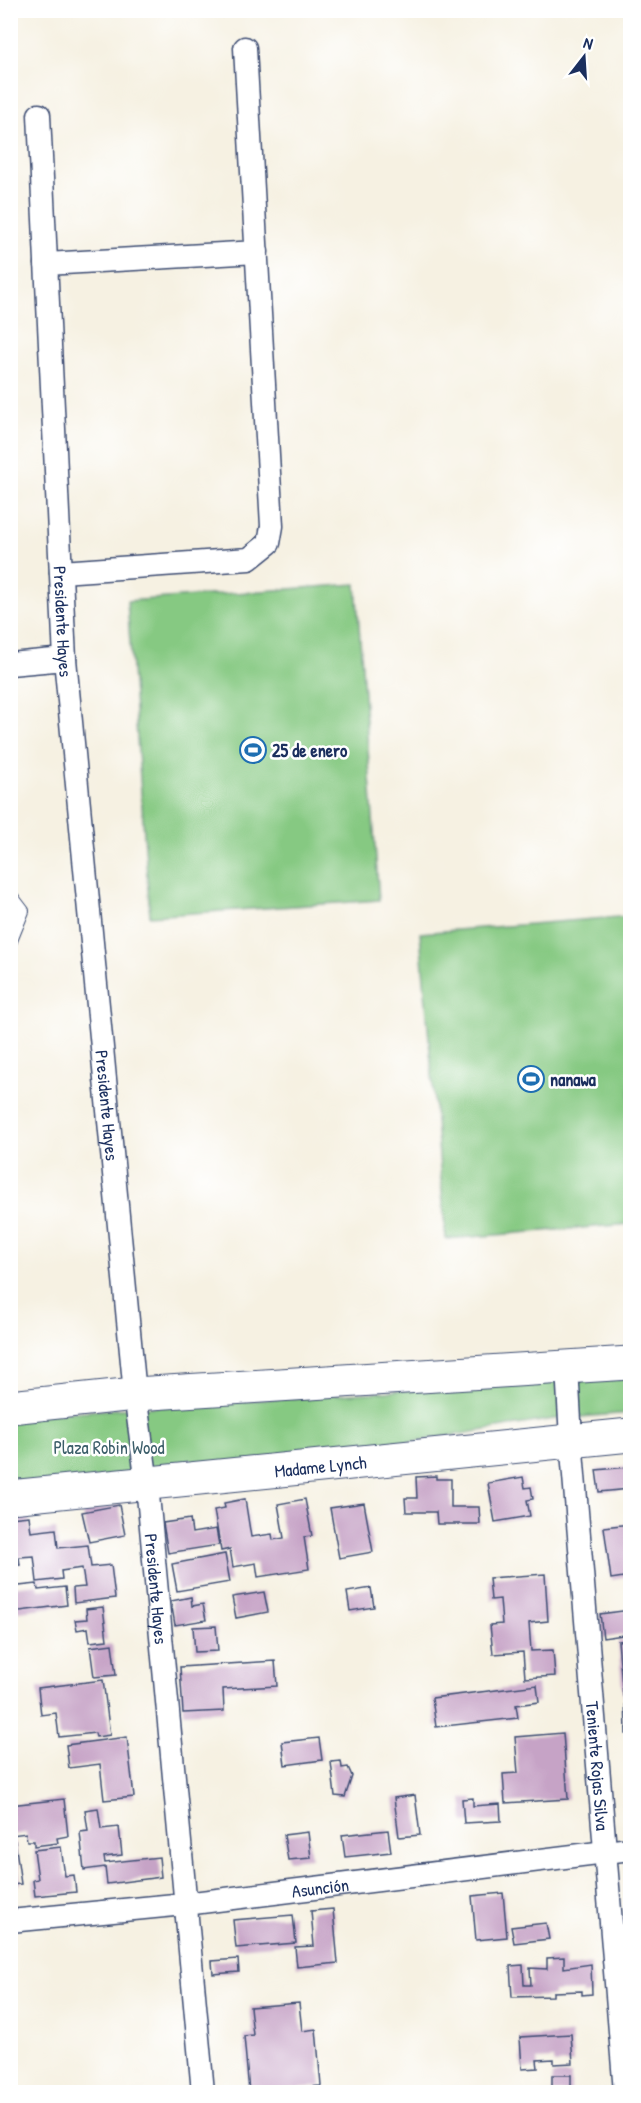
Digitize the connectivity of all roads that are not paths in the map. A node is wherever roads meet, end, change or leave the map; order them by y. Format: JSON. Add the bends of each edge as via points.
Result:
{"nodes":[{"id":1,"x":245,"y":48,"type":"dead end"},
{"id":2,"x":39,"y":116,"type":"dead end"},
{"id":3,"x":257,"y":252,"type":"junction"},
{"id":4,"x":46,"y":264,"type":"junction"},
{"id":5,"x":61,"y":572,"type":"junction"},
{"id":6,"x":65,"y":659,"type":"junction"},
{"id":7,"x":10,"y":664,"type":"edge"},
{"id":8,"x":10,"y":894,"type":"edge"},
{"id":9,"x":10,"y":943,"type":"edge"},
{"id":10,"x":630,"y":1363,"type":"edge"},
{"id":11,"x":567,"y":1367,"type":"junction"},
{"id":12,"x":135,"y":1394,"type":"junction"},
{"id":13,"x":10,"y":1407,"type":"edge"},
{"id":14,"x":630,"y":1435,"type":"edge"},
{"id":15,"x":571,"y":1439,"type":"junction"},
{"id":16,"x":147,"y":1484,"type":"junction"},
{"id":17,"x":10,"y":1497,"type":"edge"},
{"id":18,"x":630,"y":1849,"type":"edge"},
{"id":19,"x":604,"y":1852,"type":"junction"},
{"id":20,"x":185,"y":1904,"type":"junction"},
{"id":21,"x":10,"y":1922,"type":"edge"},
{"id":22,"x":203,"y":2092,"type":"edge"},
{"id":23,"x":625,"y":2092,"type":"edge"}],
"edges":[{"from":1,"to":3,"type":"street"},
{"from":2,"to":4,"type":"street","name":"Presidente Hayes"},
{"from":3,"to":4,"type":"street"},
{"from":3,"to":5,"type":"street","via":[[272,526],[269,543],[249,560]]},
{"from":4,"to":5,"type":"street","name":"Presidente Hayes"},
{"from":5,"to":6,"type":"street","name":"Presidente Hayes"},
{"from":6,"to":7,"type":"street"},
{"from":6,"to":12,"type":"street","name":"Presidente Hayes"},
{"from":8,"to":9,"type":"lane","via":[[24,911]]},
{"from":10,"to":11,"type":"main road"},
{"from":11,"to":12,"type":"main road"},
{"from":11,"to":15,"type":"street","name":"Teniente Rojas Silva"},
{"from":12,"to":13,"type":"main road"},
{"from":12,"to":16,"type":"street","name":"Presidente Hayes"},
{"from":14,"to":15,"type":"main road","name":"Madame Lynch"},
{"from":15,"to":16,"type":"main road","name":"Madame Lynch"},
{"from":15,"to":19,"type":"street","name":"Teniente Rojas Silva"},
{"from":16,"to":17,"type":"main road","name":"Madame Lynch"},
{"from":16,"to":20,"type":"street","name":"Presidente Hayes"},
{"from":18,"to":19,"type":"street","name":"Asunción"},
{"from":19,"to":20,"type":"street","name":"Asunción"},
{"from":19,"to":23,"type":"street","name":"Teniente Rojas Silva"},
{"from":20,"to":21,"type":"street","name":"Asunción"},
{"from":20,"to":22,"type":"street","name":"Presidente Hayes"}]}
